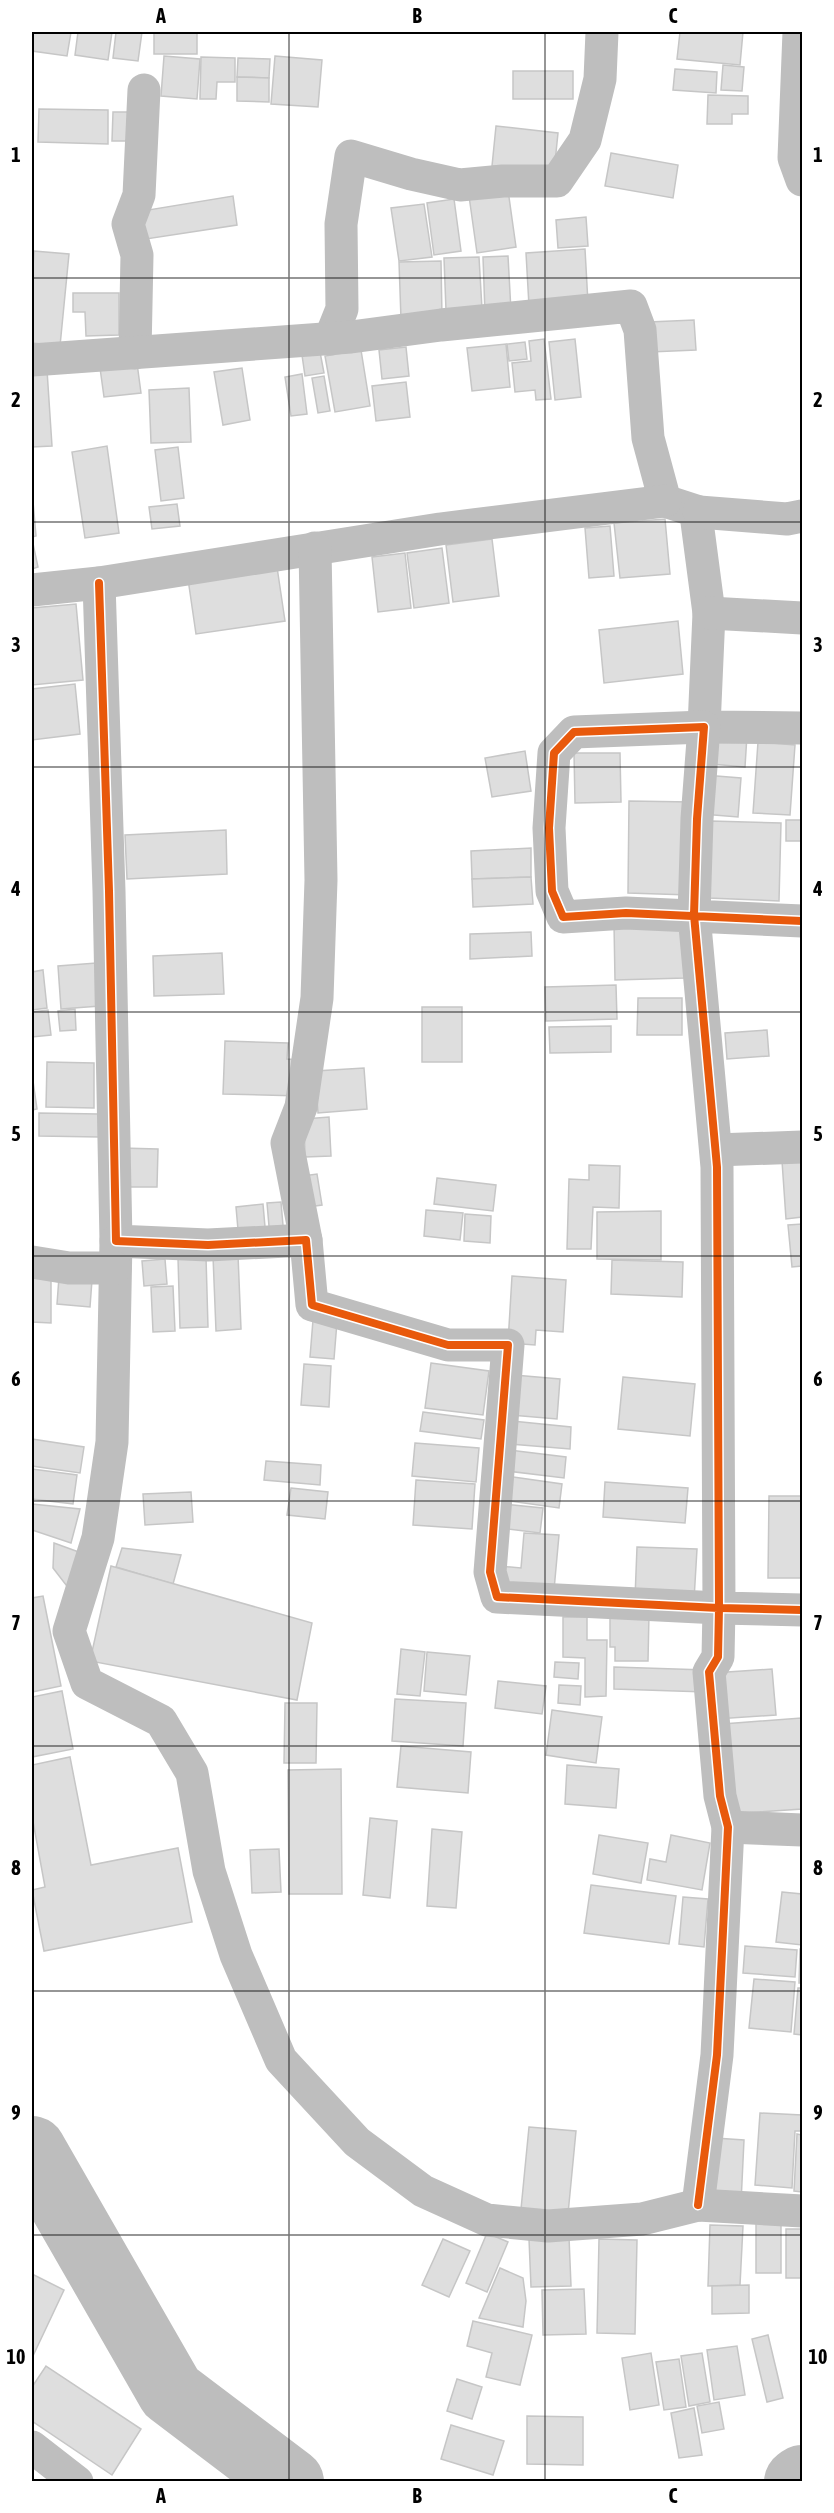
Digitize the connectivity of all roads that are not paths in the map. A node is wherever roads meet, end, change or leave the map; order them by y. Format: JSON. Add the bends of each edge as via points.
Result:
{"nodes":[{"id":1,"x":602,"y":32,"type":"edge"},
{"id":2,"x":799,"y":32,"type":"edge"},
{"id":3,"x":144,"y":90,"type":"dead end"},
{"id":4,"x":802,"y":180,"type":"edge"},
{"id":5,"x":330,"y":339,"type":"junction"},
{"id":6,"x":135,"y":353,"type":"junction"},
{"id":7,"x":32,"y":360,"type":"edge"},
{"id":8,"x":665,"y":501,"type":"junction"},
{"id":9,"x":699,"y":512,"type":"junction"},
{"id":10,"x":802,"y":516,"type":"edge"},
{"id":11,"x":315,"y":548,"type":"junction"},
{"id":12,"x":99,"y":583,"type":"junction"},
{"id":13,"x":32,"y":590,"type":"edge"},
{"id":14,"x":709,"y":613,"type":"junction"},
{"id":15,"x":802,"y":618,"type":"edge"},
{"id":16,"x":704,"y":727,"type":"junction"},
{"id":17,"x":802,"y":728,"type":"edge"},
{"id":18,"x":694,"y":915,"type":"junction"},
{"id":19,"x":802,"y":921,"type":"edge"},
{"id":20,"x":802,"y":1147,"type":"edge"},
{"id":21,"x":716,"y":1150,"type":"junction"},
{"id":22,"x":306,"y":1240,"type":"junction"},
{"id":23,"x":116,"y":1255,"type":"junction"},
{"id":24,"x":32,"y":1262,"type":"edge"},
{"id":25,"x":719,"y":1608,"type":"junction"},
{"id":26,"x":802,"y":1610,"type":"edge"},
{"id":27,"x":728,"y":1827,"type":"junction"},
{"id":28,"x":802,"y":1830,"type":"edge"},
{"id":29,"x":698,"y":2205,"type":"junction"},
{"id":30,"x":802,"y":2211,"type":"edge"},
{"id":31,"x":32,"y":2447,"type":"edge"},
{"id":32,"x":77,"y":2481,"type":"edge"}],
"edges":[{"from":1,"to":5,"type":"street","via":[[600,80],[585,140],[557,180],[460,185],[351,156],[340,224],[342,309]]},
{"from":2,"to":4,"type":"street","via":[[794,158]]},
{"from":3,"to":6,"type":"street","via":[[139,195],[128,224],[137,255]]},
{"from":5,"to":6,"type":"street"},
{"from":5,"to":8,"type":"street","via":[[631,306],[640,330],[648,438]]},
{"from":6,"to":7,"type":"street"},
{"from":8,"to":9,"type":"street"},
{"from":8,"to":11,"type":"street","via":[[440,528]]},
{"from":9,"to":10,"type":"street","via":[[788,519]]},
{"from":9,"to":14,"type":"street"},
{"from":11,"to":12,"type":"street"},
{"from":11,"to":22,"type":"street","via":[[321,880],[318,998],[301,1107],[287,1143]]},
{"from":12,"to":13,"type":"street"},
{"from":12,"to":23,"type":"street"},
{"from":14,"to":15,"type":"street"},
{"from":14,"to":16,"type":"street"},
{"from":16,"to":17,"type":"street"},
{"from":16,"to":18,"type":"street"},
{"from":16,"to":18,"type":"street","via":[[574,732],[554,753],[549,828],[552,891],[563,917],[626,913]]},
{"from":18,"to":19,"type":"street"},
{"from":18,"to":21,"type":"street"},
{"from":20,"to":21,"type":"street"},
{"from":21,"to":25,"type":"street"},
{"from":22,"to":23,"type":"street"},
{"from":22,"to":25,"type":"street","via":[[312,1305],[447,1346],[508,1345],[490,1572],[497,1597]]},
{"from":23,"to":24,"type":"street","via":[[69,1268]]},
{"from":23,"to":29,"type":"street","via":[[112,1442],[98,1538],[69,1631],[87,1683],[161,1721],[192,1773],[209,1871],[236,1955],[281,2060],[357,2142],[423,2191],[488,2220],[548,2226],[642,2218]]},
{"from":25,"to":26,"type":"street"},
{"from":25,"to":27,"type":"street","via":[[718,1657],[709,1672],[720,1796]]},
{"from":27,"to":28,"type":"street"},
{"from":27,"to":29,"type":"street","via":[[717,2055]]},
{"from":29,"to":30,"type":"street"},
{"from":31,"to":32,"type":"street"}]}
